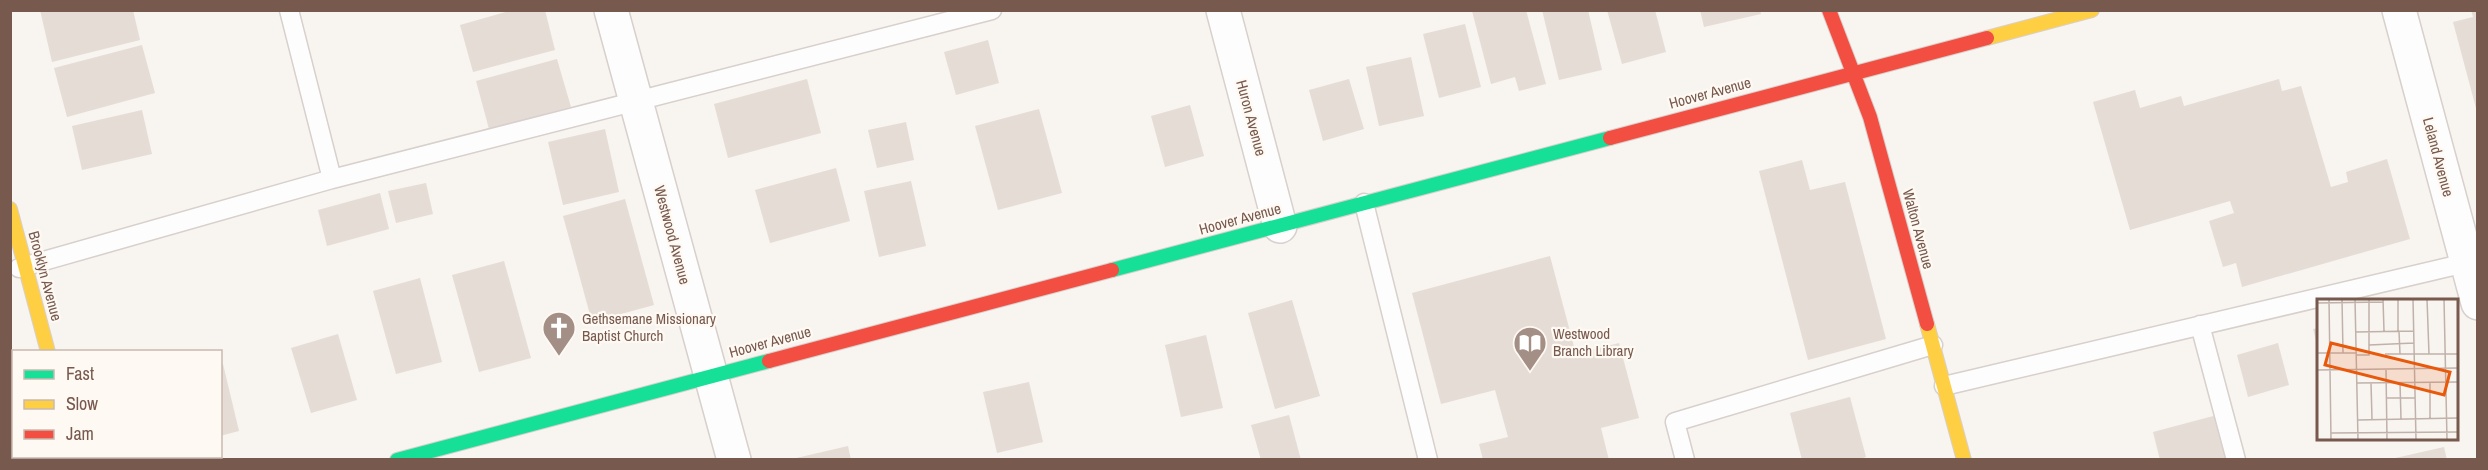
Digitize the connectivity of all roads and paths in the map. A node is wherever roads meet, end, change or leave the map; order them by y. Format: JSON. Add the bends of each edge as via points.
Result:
{"nodes":[{"id":1,"x":289,"y":10,"type":"edge"},
{"id":2,"x":611,"y":10,"type":"edge"},
{"id":3,"x":992,"y":10,"type":"edge"},
{"id":4,"x":1223,"y":10,"type":"edge"},
{"id":5,"x":1829,"y":10,"type":"edge"},
{"id":6,"x":2092,"y":10,"type":"edge"},
{"id":7,"x":2399,"y":10,"type":"edge"},
{"id":8,"x":923,"y":19,"type":"edge"},
{"id":9,"x":1853,"y":72,"type":"junction"},
{"id":10,"x":636,"y":103,"type":"junction"},
{"id":11,"x":332,"y":179,"type":"junction"},
{"id":12,"x":1364,"y":203,"type":"junction"},
{"id":13,"x":10,"y":209,"type":"edge"},
{"id":14,"x":1280,"y":226,"type":"junction"},
{"id":15,"x":2472,"y":261,"type":"edge"},
{"id":16,"x":18,"y":268,"type":"edge"},
{"id":17,"x":2478,"y":303,"type":"edge"},
{"id":18,"x":2200,"y":325,"type":"junction"},
{"id":19,"x":1933,"y":345,"type":"junction"},
{"id":20,"x":48,"y":350,"type":"edge"},
{"id":21,"x":709,"y":375,"type":"junction"},
{"id":22,"x":1944,"y":386,"type":"junction"},
{"id":23,"x":407,"y":458,"type":"edge"},
{"id":24,"x":734,"y":459,"type":"edge"},
{"id":25,"x":1428,"y":459,"type":"edge"},
{"id":26,"x":1685,"y":459,"type":"edge"},
{"id":27,"x":1964,"y":459,"type":"edge"},
{"id":28,"x":2236,"y":459,"type":"edge"}],
"edges":[{"from":1,"to":11,"type":"lane"},
{"from":2,"to":10,"type":"street","name":"Westwood Avenue"},
{"from":3,"to":8,"type":"lane"},
{"from":4,"to":14,"type":"street","name":"Huron Avenue"},
{"from":5,"to":9,"type":"street","name":"Walton Avenue"},
{"from":6,"to":9,"type":"street","name":"Hoover Avenue"},
{"from":7,"to":15,"type":"street","name":"Leland Avenue"},
{"from":8,"to":10,"type":"lane"},
{"from":9,"to":12,"type":"street","name":"Hoover Avenue"},
{"from":9,"to":19,"type":"street","name":"Walton Avenue","via":[[1870,117]]},
{"from":10,"to":11,"type":"lane"},
{"from":10,"to":21,"type":"street","name":"Westwood Avenue"},
{"from":11,"to":16,"type":"lane"},
{"from":12,"to":14,"type":"street","name":"Hoover Avenue"},
{"from":12,"to":25,"type":"lane"},
{"from":13,"to":16,"type":"street","name":"Brooklyn Avenue"},
{"from":14,"to":21,"type":"street","name":"Hoover Avenue"},
{"from":15,"to":17,"type":"street","name":"Leland Avenue"},
{"from":15,"to":18,"type":"lane"},
{"from":16,"to":20,"type":"street","name":"Brooklyn Avenue"},
{"from":18,"to":22,"type":"lane"},
{"from":18,"to":28,"type":"lane"},
{"from":19,"to":22,"type":"street","name":"Walton Avenue"},
{"from":19,"to":26,"type":"lane","via":[[1675,423]]},
{"from":21,"to":23,"type":"street","name":"Hoover Avenue"},
{"from":21,"to":24,"type":"street","name":"Westwood Avenue"},
{"from":22,"to":27,"type":"street","name":"Walton Avenue"}]}
